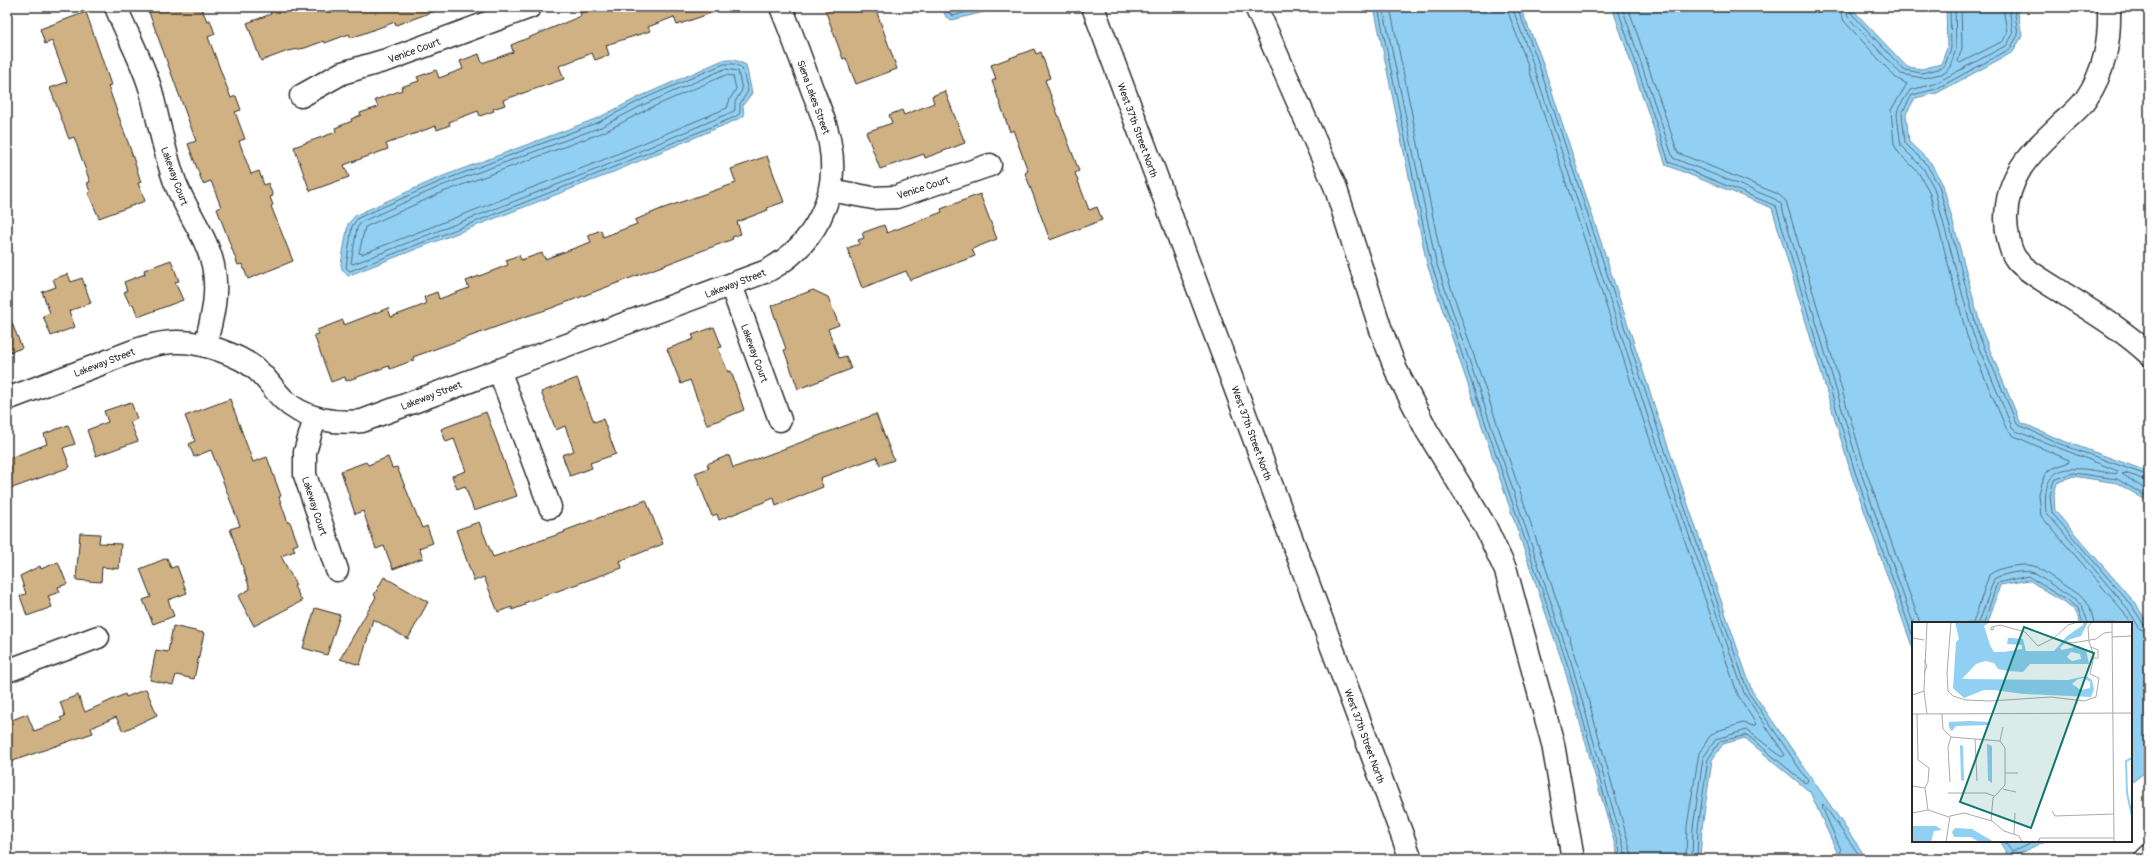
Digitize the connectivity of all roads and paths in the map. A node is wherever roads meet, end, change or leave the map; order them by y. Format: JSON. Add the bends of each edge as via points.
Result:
{"nodes":[{"id":1,"x":116,"y":7,"type":"edge"},
{"id":2,"x":530,"y":7,"type":"edge"},
{"id":3,"x":781,"y":7,"type":"edge"},
{"id":4,"x":1093,"y":7,"type":"edge"},
{"id":5,"x":1256,"y":7,"type":"edge"},
{"id":6,"x":2109,"y":7,"type":"edge"},
{"id":7,"x":301,"y":96,"type":"dead end"},
{"id":8,"x":990,"y":165,"type":"dead end"},
{"id":9,"x":830,"y":190,"type":"junction"},
{"id":10,"x":731,"y":285,"type":"junction"},
{"id":11,"x":206,"y":346,"type":"junction"},
{"id":12,"x":2149,"y":354,"type":"edge"},
{"id":13,"x":499,"y":370,"type":"junction"},
{"id":14,"x":7,"y":399,"type":"edge"},
{"id":15,"x":315,"y":418,"type":"junction"},
{"id":16,"x":780,"y":420,"type":"dead end"},
{"id":17,"x":550,"y":507,"type":"dead end"},
{"id":18,"x":337,"y":570,"type":"dead end"},
{"id":19,"x":98,"y":637,"type":"dead end"},
{"id":20,"x":7,"y":671,"type":"edge"},
{"id":21,"x":2149,"y":856,"type":"edge"},
{"id":22,"x":1411,"y":859,"type":"edge"},
{"id":23,"x":1573,"y":859,"type":"edge"},
{"id":24,"x":2146,"y":859,"type":"edge"}],
"edges":[{"from":1,"to":11,"type":"street","name":"Lakeway Court","via":[[151,90],[161,139],[183,202],[206,244],[213,266],[214,311]]},
{"from":2,"to":7,"type":"street","name":"Venice Court","via":[[342,73]]},
{"from":3,"to":9,"type":"street","name":"Siena Lakes Street","via":[[828,134],[832,157]]},
{"from":4,"to":22,"type":"street","name":"West 37th Street North"},
{"from":5,"to":23,"type":"street","via":[[1335,186],[1396,370],[1427,432],[1485,526],[1506,571],[1553,744]]},
{"from":6,"to":12,"type":"street","via":[[2110,26],[2105,61],[2096,82],[2085,101],[2035,149],[2016,175],[2006,199],[2006,231],[2016,259],[2044,281],[2129,335]]},
{"from":8,"to":9,"type":"street","name":"Venice Court","via":[[896,197],[873,198]]},
{"from":9,"to":10,"type":"street","name":"Lakeway Street","via":[[820,220],[802,246],[776,266]]},
{"from":10,"to":13,"type":"street","name":"Lakeway Street"},
{"from":10,"to":16,"type":"street","name":"Lakeway Court"},
{"from":11,"to":14,"type":"street","name":"Lakeway Street","via":[[168,342],[144,347]]},
{"from":11,"to":15,"type":"street","name":"Lakeway Street","via":[[255,368],[292,407]]},
{"from":13,"to":15,"type":"street","name":"Lakeway Street","via":[[362,420],[338,422]]},
{"from":13,"to":17,"type":"street"},
{"from":15,"to":18,"type":"street","name":"Lakeway Court","via":[[305,452],[305,475]]},
{"from":19,"to":20,"type":"street"},
{"from":21,"to":24,"type":"street"}]}
